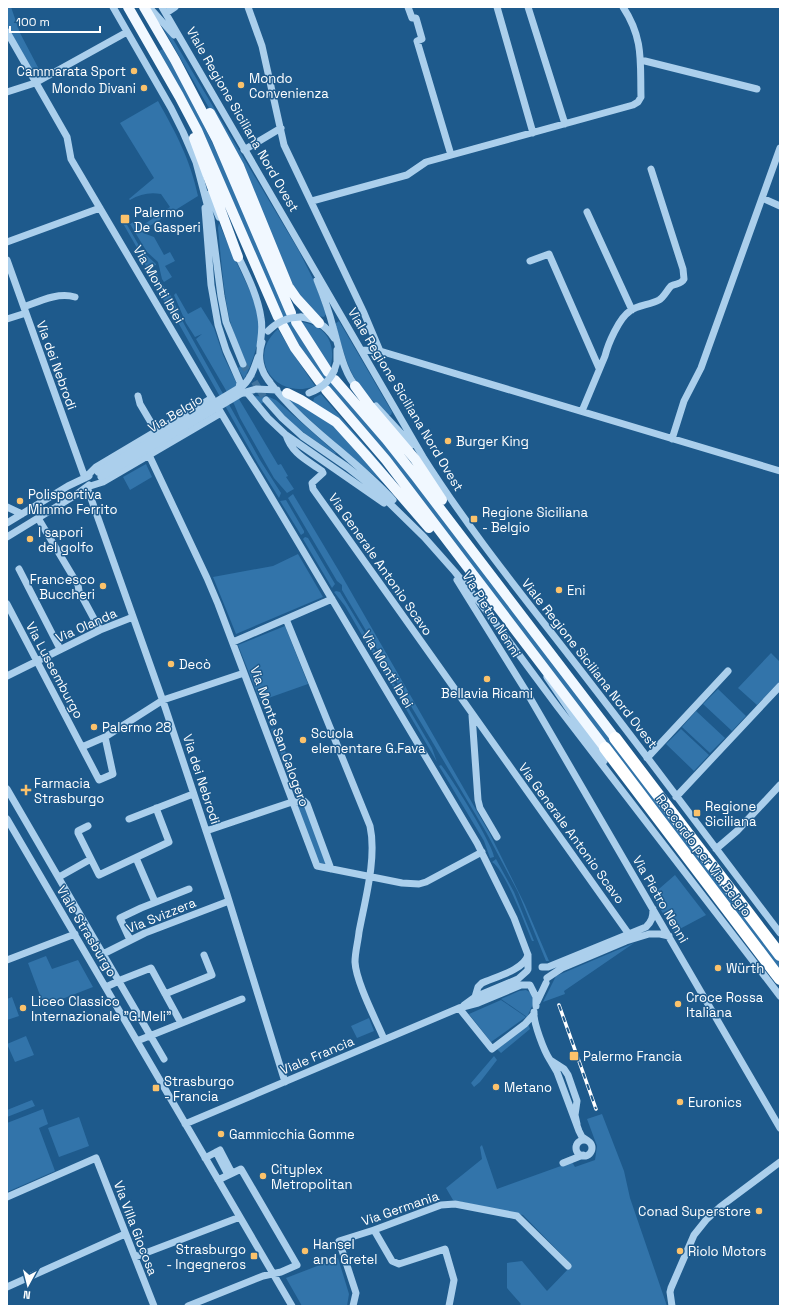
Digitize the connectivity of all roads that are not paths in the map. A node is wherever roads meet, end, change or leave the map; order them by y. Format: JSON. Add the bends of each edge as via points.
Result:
{"nodes":[{"id":1,"x":113,"y":7,"type":"edge"},
{"id":2,"x":126,"y":7,"type":"edge"},
{"id":3,"x":144,"y":7,"type":"edge"},
{"id":4,"x":149,"y":7,"type":"edge"},
{"id":5,"x":175,"y":7,"type":"edge"},
{"id":6,"x":248,"y":7,"type":"edge"},
{"id":7,"x":408,"y":7,"type":"edge"},
{"id":8,"x":497,"y":7,"type":"edge"},
{"id":9,"x":528,"y":7,"type":"edge"},
{"id":10,"x":623,"y":7,"type":"edge"},
{"id":11,"x":164,"y":10,"type":"edge"},
{"id":12,"x":7,"y":32,"type":"edge"},
{"id":13,"x":127,"y":32,"type":"junction"},
{"id":14,"x":190,"y":56,"type":"junction"},
{"id":15,"x":174,"y":60,"type":"junction"},
{"id":16,"x":641,"y":61,"type":"junction"},
{"id":17,"x":36,"y":83,"type":"junction"},
{"id":18,"x":757,"y":89,"type":"dead end"},
{"id":19,"x":7,"y":92,"type":"edge"},
{"id":20,"x":179,"y":96,"type":"junction"},
{"id":21,"x":565,"y":124,"type":"junction"},
{"id":22,"x":280,"y":128,"type":"junction"},
{"id":23,"x":533,"y":133,"type":"junction"},
{"id":24,"x":780,"y":148,"type":"edge"},
{"id":25,"x":244,"y":150,"type":"junction"},
{"id":26,"x":451,"y":156,"type":"junction"},
{"id":27,"x":196,"y":162,"type":"junction"},
{"id":28,"x":651,"y":169,"type":"dead end"},
{"id":29,"x":201,"y":182,"type":"junction"},
{"id":30,"x":762,"y":198,"type":"junction"},
{"id":31,"x":312,"y":201,"type":"junction"},
{"id":32,"x":780,"y":206,"type":"edge"},
{"id":33,"x":100,"y":208,"type":"junction"},
{"id":34,"x":587,"y":212,"type":"dead end"},
{"id":35,"x":7,"y":242,"type":"edge"},
{"id":36,"x":308,"y":256,"type":"junction"},
{"id":37,"x":238,"y":257,"type":"junction"},
{"id":38,"x":7,"y":260,"type":"edge"},
{"id":39,"x":530,"y":261,"type":"dead end"},
{"id":40,"x":75,"y":297,"type":"dead end"},
{"id":41,"x":25,"y":310,"type":"junction"},
{"id":42,"x":632,"y":310,"type":"junction"},
{"id":43,"x":296,"y":317,"type":"junction"},
{"id":44,"x":7,"y":319,"type":"edge"},
{"id":45,"x":319,"y":323,"type":"junction"},
{"id":46,"x":336,"y":343,"type":"junction"},
{"id":47,"x":260,"y":349,"type":"junction"},
{"id":48,"x":362,"y":350,"type":"junction"},
{"id":49,"x":380,"y":351,"type":"junction"},
{"id":50,"x":243,"y":364,"type":"tunnel mouth"},
{"id":51,"x":599,"y":368,"type":"junction"},
{"id":52,"x":332,"y":375,"type":"junction"},
{"id":53,"x":355,"y":386,"type":"junction"},
{"id":54,"x":241,"y":391,"type":"junction"},
{"id":55,"x":281,"y":391,"type":"junction"},
{"id":56,"x":138,"y":396,"type":"dead end"},
{"id":57,"x":213,"y":399,"type":"joint"},
{"id":58,"x":266,"y":400,"type":"tunnel mouth"},
{"id":59,"x":582,"y":411,"type":"junction"},
{"id":60,"x":220,"y":412,"type":"joint"},
{"id":61,"x":156,"y":431,"type":"junction"},
{"id":62,"x":286,"y":435,"type":"junction"},
{"id":63,"x":672,"y":439,"type":"junction"},
{"id":64,"x":149,"y":455,"type":"junction"},
{"id":65,"x":423,"y":458,"type":"junction"},
{"id":66,"x":780,"y":471,"type":"edge"},
{"id":67,"x":99,"y":474,"type":"junction"},
{"id":68,"x":85,"y":478,"type":"junction"},
{"id":69,"x":87,"y":487,"type":"junction"},
{"id":70,"x":7,"y":507,"type":"edge"},
{"id":71,"x":22,"y":514,"type":"junction"},
{"id":72,"x":402,"y":516,"type":"junction"},
{"id":73,"x":38,"y":518,"type":"junction"},
{"id":74,"x":7,"y":523,"type":"edge"},
{"id":75,"x":8,"y":536,"type":"edge"},
{"id":76,"x":424,"y":537,"type":"junction"},
{"id":77,"x":443,"y":558,"type":"junction"},
{"id":78,"x":19,"y":569,"type":"dead end"},
{"id":79,"x":507,"y":596,"type":"junction"},
{"id":80,"x":332,"y":599,"type":"junction"},
{"id":81,"x":7,"y":604,"type":"edge"},
{"id":82,"x":496,"y":604,"type":"junction"},
{"id":83,"x":133,"y":617,"type":"junction"},
{"id":84,"x":286,"y":619,"type":"junction"},
{"id":85,"x":100,"y":630,"type":"junction"},
{"id":86,"x":525,"y":641,"type":"junction"},
{"id":87,"x":233,"y":642,"type":"junction"},
{"id":88,"x":60,"y":649,"type":"junction"},
{"id":89,"x":37,"y":661,"type":"junction"},
{"id":90,"x":530,"y":671,"type":"junction"},
{"id":91,"x":728,"y":671,"type":"dead end"},
{"id":92,"x":244,"y":673,"type":"junction"},
{"id":93,"x":7,"y":676,"type":"edge"},
{"id":94,"x":520,"y":682,"type":"junction"},
{"id":95,"x":780,"y":686,"type":"edge"},
{"id":96,"x":163,"y":700,"type":"junction"},
{"id":97,"x":472,"y":714,"type":"junction"},
{"id":98,"x":105,"y":737,"type":"junction"},
{"id":99,"x":615,"y":738,"type":"joint"},
{"id":100,"x":82,"y":747,"type":"junction"},
{"id":101,"x":605,"y":748,"type":"joint"},
{"id":102,"x":647,"y":758,"type":"junction"},
{"id":103,"x":615,"y":782,"type":"junction"},
{"id":104,"x":780,"y":785,"type":"edge"},
{"id":105,"x":7,"y":789,"type":"edge"},
{"id":106,"x":193,"y":794,"type":"junction"},
{"id":107,"x":676,"y":797,"type":"junction"},
{"id":108,"x":9,"y":799,"type":"edge"},
{"id":109,"x":292,"y":802,"type":"junction"},
{"id":110,"x":156,"y":808,"type":"junction"},
{"id":111,"x":7,"y":819,"type":"edge"},
{"id":112,"x":129,"y":819,"type":"dead end"},
{"id":113,"x":88,"y":826,"type":"dead end"},
{"id":114,"x":206,"y":831,"type":"junction"},
{"id":115,"x":497,"y":837,"type":"dead end"},
{"id":116,"x":716,"y":850,"type":"junction"},
{"id":117,"x":482,"y":852,"type":"junction"},
{"id":118,"x":136,"y":858,"type":"junction"},
{"id":119,"x":91,"y":859,"type":"junction"},
{"id":120,"x":330,"y":869,"type":"junction"},
{"id":121,"x":369,"y":876,"type":"junction"},
{"id":122,"x":59,"y":877,"type":"junction"},
{"id":123,"x":189,"y":889,"type":"dead end"},
{"id":124,"x":229,"y":901,"type":"junction"},
{"id":125,"x":154,"y":902,"type":"junction"},
{"id":126,"x":653,"y":909,"type":"junction"},
{"id":127,"x":661,"y":923,"type":"junction"},
{"id":128,"x":646,"y":926,"type":"junction"},
{"id":129,"x":780,"y":933,"type":"edge"},
{"id":130,"x":75,"y":934,"type":"junction"},
{"id":131,"x":628,"y":934,"type":"junction"},
{"id":132,"x":650,"y":934,"type":"junction"},
{"id":133,"x":669,"y":936,"type":"junction"},
{"id":134,"x":130,"y":940,"type":"junction"},
{"id":135,"x":103,"y":954,"type":"junction"},
{"id":136,"x":204,"y":955,"type":"dead end"},
{"id":137,"x":528,"y":955,"type":"junction"},
{"id":138,"x":780,"y":955,"type":"edge"},
{"id":139,"x":7,"y":960,"type":"edge"},
{"id":140,"x":542,"y":967,"type":"junction"},
{"id":141,"x":528,"y":970,"type":"junction"},
{"id":142,"x":780,"y":979,"type":"edge"},
{"id":143,"x":546,"y":980,"type":"junction"},
{"id":144,"x":118,"y":981,"type":"junction"},
{"id":145,"x":530,"y":985,"type":"junction"},
{"id":146,"x":106,"y":987,"type":"junction"},
{"id":147,"x":165,"y":994,"type":"junction"},
{"id":148,"x":780,"y":996,"type":"edge"},
{"id":149,"x":475,"y":997,"type":"junction"},
{"id":150,"x":242,"y":999,"type":"dead end"},
{"id":151,"x":536,"y":1006,"type":"junction"},
{"id":152,"x":459,"y":1008,"type":"junction"},
{"id":153,"x":534,"y":1014,"type":"junction"},
{"id":154,"x":181,"y":1023,"type":"junction"},
{"id":155,"x":150,"y":1035,"type":"junction"},
{"id":156,"x":384,"y":1039,"type":"junction"},
{"id":157,"x":137,"y":1041,"type":"junction"},
{"id":158,"x":164,"y":1059,"type":"dead end"},
{"id":159,"x":284,"y":1082,"type":"junction"},
{"id":160,"x":185,"y":1124,"type":"junction"},
{"id":161,"x":578,"y":1128,"type":"junction"},
{"id":162,"x":780,"y":1128,"type":"edge"},
{"id":163,"x":588,"y":1141,"type":"junction"},
{"id":164,"x":577,"y":1143,"type":"junction"},
{"id":165,"x":580,"y":1153,"type":"junction"},
{"id":166,"x":205,"y":1158,"type":"junction"},
{"id":167,"x":567,"y":1161,"type":"dead end"},
{"id":168,"x":780,"y":1162,"type":"edge"},
{"id":169,"x":230,"y":1174,"type":"junction"},
{"id":170,"x":218,"y":1180,"type":"junction"},
{"id":171,"x":7,"y":1197,"type":"edge"},
{"id":172,"x":240,"y":1216,"type":"junction"},
{"id":173,"x":374,"y":1230,"type":"junction"},
{"id":174,"x":125,"y":1234,"type":"junction"},
{"id":175,"x":134,"y":1257,"type":"junction"},
{"id":176,"x":568,"y":1266,"type":"dead end"},
{"id":177,"x":273,"y":1274,"type":"junction"},
{"id":178,"x":7,"y":1287,"type":"edge"},
{"id":179,"x":154,"y":1306,"type":"edge"},
{"id":180,"x":188,"y":1306,"type":"edge"},
{"id":181,"x":292,"y":1306,"type":"edge"},
{"id":182,"x":353,"y":1306,"type":"edge"},
{"id":183,"x":449,"y":1306,"type":"edge"},
{"id":184,"x":672,"y":1306,"type":"edge"}],
"edges":[{"from":1,"to":13,"type":"street"},
{"from":2,"to":20,"type":"main road"},
{"from":3,"to":15,"type":"main road","name":"Viale Regione Siciliana Nord Ovest"},
{"from":4,"to":14,"type":"street"},
{"from":5,"to":11,"type":"street"},
{"from":6,"to":22,"type":"street","via":[[262,46]]},
{"from":7,"to":26,"type":"street","via":[[412,18],[416,18],[422,39],[417,41]]},
{"from":8,"to":23,"type":"street"},
{"from":9,"to":21,"type":"street"},
{"from":10,"to":16,"type":"street","via":[[638,38]]},
{"from":11,"to":14,"type":"street","name":"Viale Regione Siciliana Nord Ovest"},
{"from":12,"to":17,"type":"street","name":"Via Monti Iblei"},
{"from":13,"to":17,"type":"street"},
{"from":13,"to":27,"type":"street","via":[[171,108]]},
{"from":14,"to":25,"type":"street","name":"Viale Regione Siciliana Nord Ovest"},
{"from":15,"to":43,"type":"main road","name":"Viale Regione Siciliana Nord Ovest","via":[[217,140]]},
{"from":15,"to":45,"type":"main road","via":[[210,112],[235,157],[292,292]]},
{"from":16,"to":18,"type":"street"},
{"from":16,"to":21,"type":"street","via":[[641,97],[638,102]]},
{"from":17,"to":19,"type":"street"},
{"from":17,"to":33,"type":"street","name":"Via Monti Iblei","via":[[67,137],[71,159]]},
{"from":20,"to":37,"type":"main road"},
{"from":20,"to":82,"type":"main road","via":[[205,149],[280,322],[295,348],[323,386],[386,460]]},
{"from":21,"to":23,"type":"street"},
{"from":22,"to":25,"type":"street"},
{"from":22,"to":31,"type":"street","via":[[284,145]]},
{"from":23,"to":26,"type":"street"},
{"from":24,"to":30,"type":"street"},
{"from":25,"to":36,"type":"street","name":"Viale Regione Siciliana Nord Ovest"},
{"from":26,"to":31,"type":"street","via":[[426,162],[407,176]]},
{"from":27,"to":29,"type":"street"},
{"from":27,"to":37,"type":"street"},
{"from":28,"to":42,"type":"street","via":[[683,269],[684,280],[671,287],[660,300]]},
{"from":29,"to":50,"type":"street","via":[[211,219],[226,322]]},
{"from":29,"to":54,"type":"street","via":[[215,311]]},
{"from":30,"to":32,"type":"street"},
{"from":30,"to":63,"type":"street","via":[[701,368],[684,401]]},
{"from":31,"to":49,"type":"street"},
{"from":33,"to":35,"type":"street"},
{"from":33,"to":57,"type":"street","name":"Via Monti Iblei"},
{"from":34,"to":42,"type":"street"},
{"from":36,"to":46,"type":"street","via":[[333,327]]},
{"from":36,"to":48,"type":"street","name":"Viale Regione Siciliana Nord Ovest"},
{"from":37,"to":47,"type":"street","via":[[260,311]]},
{"from":38,"to":41,"type":"street","name":"Via dei Nebrodi"},
{"from":39,"to":51,"type":"street","via":[[549,254]]},
{"from":40,"to":41,"type":"street","via":[[68,295],[50,298]]},
{"from":41,"to":44,"type":"street"},
{"from":41,"to":68,"type":"street","name":"Via dei Nebrodi"},
{"from":42,"to":51,"type":"street","via":[[619,325]]},
{"from":43,"to":45,"type":"street"},
{"from":43,"to":47,"type":"street","bridge":true,"via":[[284,320],[268,331]]},
{"from":43,"to":52,"type":"main road","name":"Viale Regione Siciliana Nord Ovest","via":[[318,359]]},
{"from":45,"to":46,"type":"street","via":[[329,331]]},
{"from":46,"to":52,"type":"street","via":[[338,356]]},
{"from":46,"to":53,"type":"street"},
{"from":47,"to":54,"type":"street","name":"Via Belgio","via":[[252,375]]},
{"from":47,"to":55,"type":"street","via":[[262,369],[268,380]]},
{"from":48,"to":49,"type":"street"},
{"from":48,"to":65,"type":"street","name":"Viale Regione Siciliana Nord Ovest"},
{"from":49,"to":59,"type":"street"},
{"from":51,"to":59,"type":"street"},
{"from":52,"to":55,"type":"street","name":"Via Belgio","bridge":true,"via":[[322,387],[309,393]]},
{"from":52,"to":79,"type":"main road","name":"Viale Regione Siciliana Nord Ovest","via":[[416,476]]},
{"from":53,"to":65,"type":"street"},
{"from":53,"to":79,"type":"main road","via":[[415,459]]},
{"from":54,"to":55,"type":"street","name":"Via Belgio"},
{"from":54,"to":62,"type":"street","via":[[249,395]]},
{"from":54,"to":67,"type":"street","name":"Via Belgio","bridge":true},
{"from":55,"to":76,"type":"street","via":[[286,403],[383,490]]},
{"from":55,"to":82,"type":"main road","via":[[336,422]]},
{"from":56,"to":61,"type":"street"},
{"from":57,"to":61,"type":"street","name":"Via Belgio"},
{"from":58,"to":72,"type":"street","via":[[290,426],[356,473]]},
{"from":59,"to":63,"type":"street"},
{"from":60,"to":64,"type":"street","name":"Via Belgio"},
{"from":60,"to":80,"type":"street","name":"Via Monti Iblei"},
{"from":61,"to":68,"type":"street","name":"Via Belgio","via":[[96,467]]},
{"from":62,"to":72,"type":"street"},
{"from":62,"to":97,"type":"street","name":"Via Generale Antonio Scavo","via":[[297,454],[322,471],[320,477],[312,483],[313,489]]},
{"from":63,"to":66,"type":"street"},
{"from":64,"to":69,"type":"street","name":"Via Belgio","via":[[103,482]]},
{"from":64,"to":87,"type":"street","name":"Via Monte San Calogero","via":[[207,578]]},
{"from":65,"to":102,"type":"street","name":"Viale Regione Siciliana Nord Ovest","via":[[489,553]]},
{"from":67,"to":68,"type":"street","name":"Via Belgio"},
{"from":67,"to":69,"type":"street","name":"Via Belgio"},
{"from":68,"to":71,"type":"street","name":"Via Belgio"},
{"from":69,"to":73,"type":"street","name":"Via Belgio"},
{"from":69,"to":83,"type":"street","name":"Via dei Nebrodi"},
{"from":70,"to":71,"type":"street"},
{"from":71,"to":74,"type":"street","name":"Via Belgio"},
{"from":72,"to":76,"type":"street"},
{"from":73,"to":75,"type":"street","name":"Via Belgio"},
{"from":73,"to":85,"type":"street","via":[[78,585]]},
{"from":76,"to":77,"type":"street"},
{"from":77,"to":90,"type":"street","via":[[467,585]]},
{"from":77,"to":94,"type":"street","name":"Via Pietro Nenni"},
{"from":78,"to":88,"type":"street"},
{"from":79,"to":99,"type":"main road","name":"Viale Regione Siciliana Nord Ovest"},
{"from":80,"to":84,"type":"street"},
{"from":80,"to":117,"type":"street","name":"Via Monti Iblei"},
{"from":81,"to":89,"type":"street","name":"Via Lussemburgo"},
{"from":82,"to":86,"type":"main road"},
{"from":83,"to":85,"type":"street","name":"Via Olanda"},
{"from":83,"to":96,"type":"street","name":"Via dei Nebrodi"},
{"from":84,"to":87,"type":"street"},
{"from":84,"to":121,"type":"street","via":[[368,818],[372,841]]},
{"from":85,"to":88,"type":"street","name":"Via Olanda"},
{"from":86,"to":101,"type":"main road"},
{"from":86,"to":103,"type":"street","via":[[552,687],[604,761]]},
{"from":87,"to":92,"type":"street","name":"Via Monte San Calogero"},
{"from":88,"to":89,"type":"street","name":"Via Olanda"},
{"from":89,"to":93,"type":"street","name":"Via Olanda"},
{"from":89,"to":100,"type":"street","name":"Via Lussemburgo"},
{"from":90,"to":94,"type":"street","name":"Via Pietro Nenni","via":[[521,662],[516,662]]},
{"from":90,"to":103,"type":"street"},
{"from":91,"to":102,"type":"street"},
{"from":92,"to":96,"type":"street"},
{"from":92,"to":109,"type":"street","name":"Via Monte San Calogero"},
{"from":94,"to":126,"type":"street","name":"Via Pietro Nenni"},
{"from":95,"to":107,"type":"street"},
{"from":96,"to":98,"type":"street"},
{"from":96,"to":106,"type":"street","name":"Via dei Nebrodi"},
{"from":97,"to":115,"type":"street","via":[[478,800]]},
{"from":97,"to":131,"type":"street","name":"Via Generale Antonio Scavo"},
{"from":98,"to":100,"type":"street"},
{"from":98,"to":100,"type":"street","name":"Via Lussemburgo","via":[[113,774],[99,780]]},
{"from":99,"to":138,"type":"highway","name":"Raccordo per Via Belgio"},
{"from":101,"to":142,"type":"highway","name":"Raccordo per Via Belgio"},
{"from":102,"to":107,"type":"street","name":"Viale Regione Siciliana Nord Ovest"},
{"from":103,"to":148,"type":"street"},
{"from":104,"to":116,"type":"street"},
{"from":105,"to":108,"type":"street","name":"Viale Strasburgo"},
{"from":106,"to":110,"type":"street"},
{"from":106,"to":114,"type":"street","name":"Via dei Nebrodi"},
{"from":107,"to":116,"type":"street","name":"Viale Regione Siciliana Nord Ovest"},
{"from":108,"to":122,"type":"street","name":"Viale Strasburgo"},
{"from":109,"to":114,"type":"street"},
{"from":109,"to":120,"type":"street","name":"Via Monte San Calogero","via":[[316,864]]},
{"from":109,"to":120,"type":"street","via":[[306,802]]},
{"from":110,"to":112,"type":"street"},
{"from":110,"to":118,"type":"street","via":[[169,842]]},
{"from":111,"to":130,"type":"street","name":"Viale Strasburgo"},
{"from":113,"to":119,"type":"street","via":[[78,833]]},
{"from":114,"to":124,"type":"street","name":"Via dei Nebrodi"},
{"from":116,"to":129,"type":"street","name":"Viale Regione Siciliana Nord Ovest"},
{"from":117,"to":121,"type":"street","name":"Via Monte San Calogero","via":[[419,884]]},
{"from":117,"to":137,"type":"street","name":"Via Monti Iblei","via":[[508,905]]},
{"from":118,"to":119,"type":"street","via":[[100,875]]},
{"from":118,"to":125,"type":"street"},
{"from":119,"to":122,"type":"street"},
{"from":120,"to":121,"type":"street","name":"Via Monte San Calogero"},
{"from":121,"to":156,"type":"street","via":[[355,962]]},
{"from":122,"to":135,"type":"street","name":"Viale Strasburgo"},
{"from":123,"to":125,"type":"street"},
{"from":124,"to":134,"type":"street","name":"Via Svizzera"},
{"from":124,"to":159,"type":"street","name":"Via dei Nebrodi"},
{"from":125,"to":134,"type":"street","via":[[120,918]]},
{"from":126,"to":127,"type":"street","name":"Via Pietro Nenni"},
{"from":126,"to":128,"type":"street","via":[[650,923]]},
{"from":127,"to":128,"type":"street"},
{"from":127,"to":132,"type":"street","via":[[658,930]]},
{"from":127,"to":133,"type":"street","name":"Via Pietro Nenni"},
{"from":128,"to":131,"type":"street"},
{"from":130,"to":139,"type":"street"},
{"from":130,"to":146,"type":"street","name":"Viale Strasburgo"},
{"from":131,"to":140,"type":"street","via":[[554,965]]},
{"from":132,"to":133,"type":"street"},
{"from":132,"to":143,"type":"street","via":[[575,962]]},
{"from":133,"to":162,"type":"street","name":"Via Pietro Nenni"},
{"from":134,"to":135,"type":"street","name":"Via Svizzera"},
{"from":135,"to":144,"type":"street","name":"Viale Strasburgo"},
{"from":136,"to":147,"type":"street","via":[[212,975]]},
{"from":137,"to":141,"type":"street","name":"Via Monti Iblei"},
{"from":137,"to":149,"type":"street","via":[[519,967],[482,983]]},
{"from":140,"to":141,"type":"street","via":[[533,966]]},
{"from":140,"to":143,"type":"street","via":[[547,973]]},
{"from":141,"to":145,"type":"street","via":[[526,979]]},
{"from":141,"to":149,"type":"street","name":"Viale Francia","via":[[518,979]]},
{"from":143,"to":145,"type":"street","via":[[539,987]]},
{"from":143,"to":151,"type":"street"},
{"from":144,"to":146,"type":"street"},
{"from":144,"to":147,"type":"street","via":[[151,968]]},
{"from":144,"to":155,"type":"street","name":"Viale Strasburgo"},
{"from":145,"to":151,"type":"street","via":[[536,997]]},
{"from":145,"to":152,"type":"street","name":"Viale Francia","via":[[521,985]]},
{"from":146,"to":157,"type":"street","name":"Viale Strasburgo"},
{"from":147,"to":154,"type":"street"},
{"from":149,"to":152,"type":"street","name":"Viale Francia"},
{"from":150,"to":154,"type":"street"},
{"from":151,"to":153,"type":"street"},
{"from":152,"to":153,"type":"street","via":[[492,1049],[526,1024]]},
{"from":152,"to":156,"type":"street","name":"Viale Francia"},
{"from":153,"to":161,"type":"street","via":[[550,1060],[564,1069],[568,1075],[577,1101],[575,1115]]},
{"from":154,"to":155,"type":"street"},
{"from":155,"to":157,"type":"street"},
{"from":155,"to":158,"type":"street","name":"Viale Strasburgo"},
{"from":156,"to":159,"type":"street","name":"Viale Francia"},
{"from":157,"to":160,"type":"street","name":"Viale Strasburgo"},
{"from":159,"to":160,"type":"street","name":"Viale Francia"},
{"from":160,"to":166,"type":"street","name":"Viale Strasburgo"},
{"from":161,"to":163,"type":"street","via":[[582,1137]]},
{"from":161,"to":164,"type":"street"},
{"from":163,"to":164,"type":"street"},
{"from":163,"to":165,"type":"street","via":[[591,1150],[588,1154]]},
{"from":164,"to":165,"type":"street","via":[[576,1148]]},
{"from":165,"to":167,"type":"street"},
{"from":166,"to":169,"type":"street","via":[[216,1152]]},
{"from":166,"to":170,"type":"street","name":"Viale Strasburgo"},
{"from":168,"to":184,"type":"street","via":[[720,1207],[694,1235],[671,1288]]},
{"from":169,"to":170,"type":"street"},
{"from":169,"to":177,"type":"street","via":[[241,1169],[297,1265]]},
{"from":170,"to":172,"type":"street","name":"Viale Strasburgo"},
{"from":171,"to":174,"type":"street","name":"Via Villa Giocosa","via":[[96,1158]]},
{"from":172,"to":175,"type":"street"},
{"from":172,"to":177,"type":"street","name":"Viale Strasburgo"},
{"from":173,"to":176,"type":"street","name":"Via Germania","via":[[441,1205],[455,1204],[518,1216]]},
{"from":173,"to":182,"type":"street","name":"Via Germania","via":[[339,1241],[356,1293]]},
{"from":173,"to":183,"type":"street","via":[[392,1261],[398,1264],[445,1249],[454,1280]]},
{"from":174,"to":175,"type":"street","name":"Via Villa Giocosa"},
{"from":174,"to":178,"type":"street"},
{"from":175,"to":179,"type":"street","name":"Via Villa Giocosa"},
{"from":177,"to":180,"type":"street"},
{"from":177,"to":181,"type":"street","name":"Viale Strasburgo"}]}
